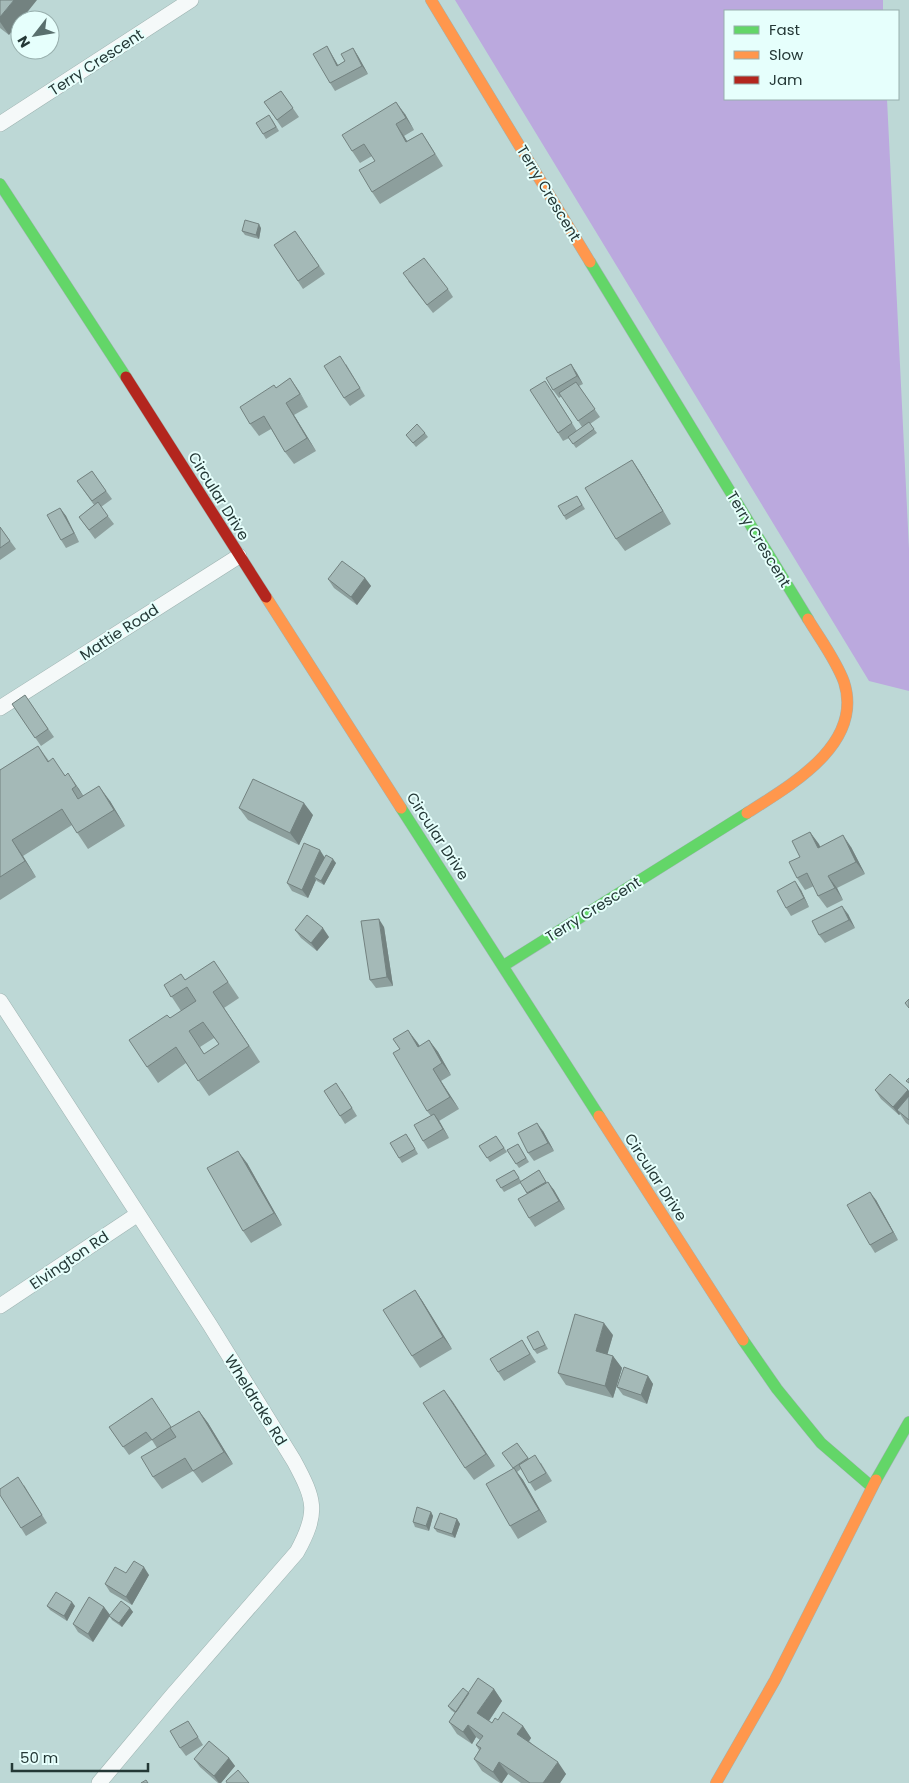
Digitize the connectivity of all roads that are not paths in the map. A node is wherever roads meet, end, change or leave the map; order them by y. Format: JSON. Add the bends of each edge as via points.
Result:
{"nodes":[{"id":1,"x":191,"y":0,"type":"edge"},
{"id":2,"x":431,"y":0,"type":"edge"},
{"id":3,"x":0,"y":124,"type":"edge"},
{"id":4,"x":0,"y":184,"type":"edge"},
{"id":5,"x":238,"y":556,"type":"junction"},
{"id":6,"x":0,"y":708,"type":"edge"},
{"id":7,"x":503,"y":966,"type":"junction"},
{"id":8,"x":0,"y":1002,"type":"edge"},
{"id":9,"x":138,"y":1214,"type":"junction"},
{"id":10,"x":0,"y":1306,"type":"edge"},
{"id":11,"x":909,"y":1422,"type":"edge"},
{"id":12,"x":872,"y":1487,"type":"junction"},
{"id":13,"x":99,"y":1783,"type":"edge"},
{"id":14,"x":716,"y":1783,"type":"edge"}],
"edges":[{"from":1,"to":3,"type":"street","name":"Terry Crescent"},
{"from":2,"to":7,"type":"street","name":"Terry Crescent","via":[[828,652],[845,687],[847,712],[837,742],[807,772]]},
{"from":4,"to":5,"type":"street","name":"Circular Drive"},
{"from":5,"to":6,"type":"street","name":"Mattie Road"},
{"from":5,"to":7,"type":"street","name":"Circular Drive"},
{"from":7,"to":12,"type":"street","name":"Circular Drive","via":[[777,1389],[821,1443]]},
{"from":8,"to":9,"type":"street","name":"Wheldrake Rd"},
{"from":9,"to":10,"type":"street","name":"Elvington Rd"},
{"from":9,"to":13,"type":"street","name":"Wheldrake Rd","via":[[294,1461],[305,1481],[312,1514],[297,1552]]},
{"from":11,"to":12,"type":"street"},
{"from":12,"to":14,"type":"street","via":[[775,1680]]}]}
